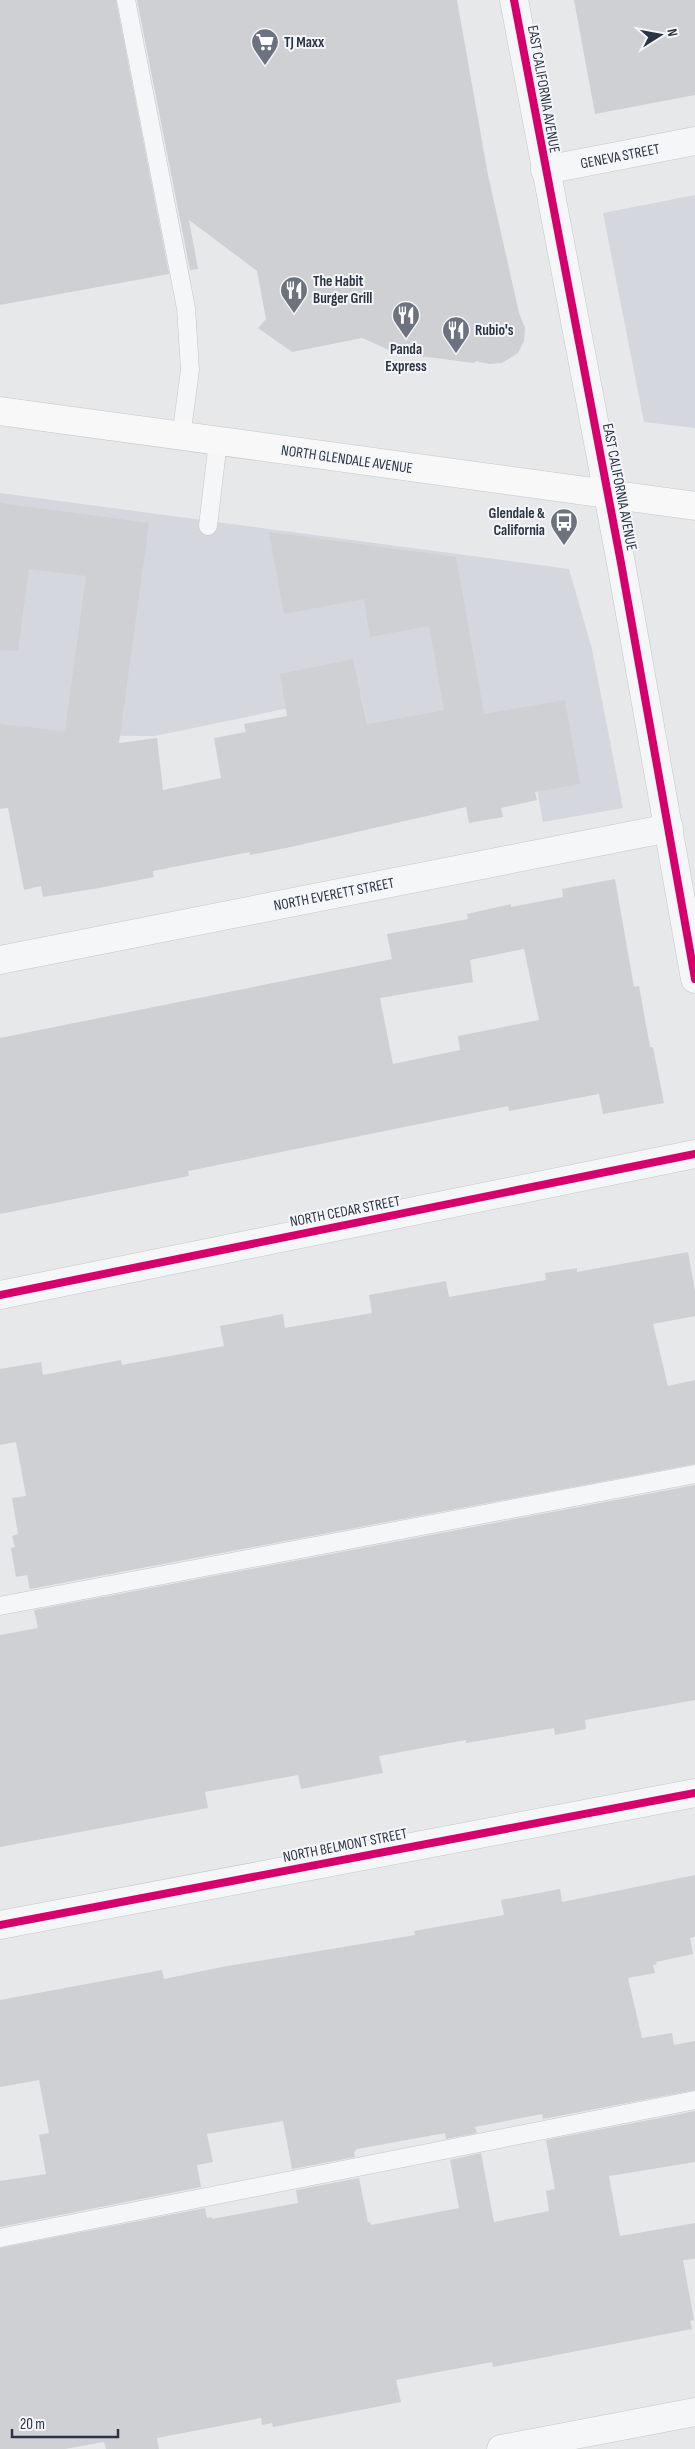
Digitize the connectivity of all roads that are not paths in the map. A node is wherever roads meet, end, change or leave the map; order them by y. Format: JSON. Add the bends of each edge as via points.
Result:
{"nodes":[{"id":1,"x":126,"y":0,"type":"edge"},
{"id":2,"x":514,"y":0,"type":"edge"},
{"id":3,"x":695,"y":141,"type":"edge"},
{"id":4,"x":545,"y":170,"type":"junction"},
{"id":5,"x":0,"y":411,"type":"edge"},
{"id":6,"x":180,"y":437,"type":"junction"},
{"id":7,"x":218,"y":442,"type":"junction"},
{"id":8,"x":608,"y":495,"type":"junction"},
{"id":9,"x":695,"y":506,"type":"edge"},
{"id":10,"x":208,"y":526,"type":"dead end"},
{"id":11,"x":668,"y":828,"type":"junction"},
{"id":12,"x":0,"y":960,"type":"edge"},
{"id":13,"x":695,"y":979,"type":"edge"},
{"id":14,"x":695,"y":1154,"type":"edge"},
{"id":15,"x":0,"y":1295,"type":"edge"},
{"id":16,"x":695,"y":1474,"type":"edge"},
{"id":17,"x":0,"y":1606,"type":"edge"},
{"id":18,"x":695,"y":1793,"type":"edge"},
{"id":19,"x":0,"y":1925,"type":"edge"},
{"id":20,"x":695,"y":2100,"type":"edge"},
{"id":21,"x":0,"y":2238,"type":"edge"},
{"id":22,"x":695,"y":2412,"type":"edge"},
{"id":23,"x":501,"y":2449,"type":"edge"}],
"edges":[{"from":1,"to":6,"type":"lane","via":[[186,308],[190,370]]},
{"from":2,"to":4,"type":"street","name":"EAST CALIFORNIA AVENUE"},
{"from":3,"to":4,"type":"street","name":"GENEVA STREET"},
{"from":4,"to":8,"type":"street","name":"EAST CALIFORNIA AVENUE"},
{"from":5,"to":6,"type":"main road","name":"NORTH GLENDALE AVENUE"},
{"from":6,"to":7,"type":"main road","name":"NORTH GLENDALE AVENUE"},
{"from":7,"to":8,"type":"main road","name":"NORTH GLENDALE AVENUE"},
{"from":7,"to":10,"type":"lane"},
{"from":8,"to":9,"type":"main road","name":"NORTH GLENDALE AVENUE"},
{"from":8,"to":11,"type":"street","name":"EAST CALIFORNIA AVENUE"},
{"from":11,"to":12,"type":"street","name":"NORTH EVERETT STREET"},
{"from":11,"to":13,"type":"street","name":"EAST CALIFORNIA AVENUE"},
{"from":14,"to":15,"type":"street","name":"NORTH CEDAR STREET"},
{"from":16,"to":17,"type":"lane"},
{"from":18,"to":19,"type":"street","name":"NORTH BELMONT STREET"},
{"from":20,"to":21,"type":"lane"},
{"from":22,"to":23,"type":"street"}]}
